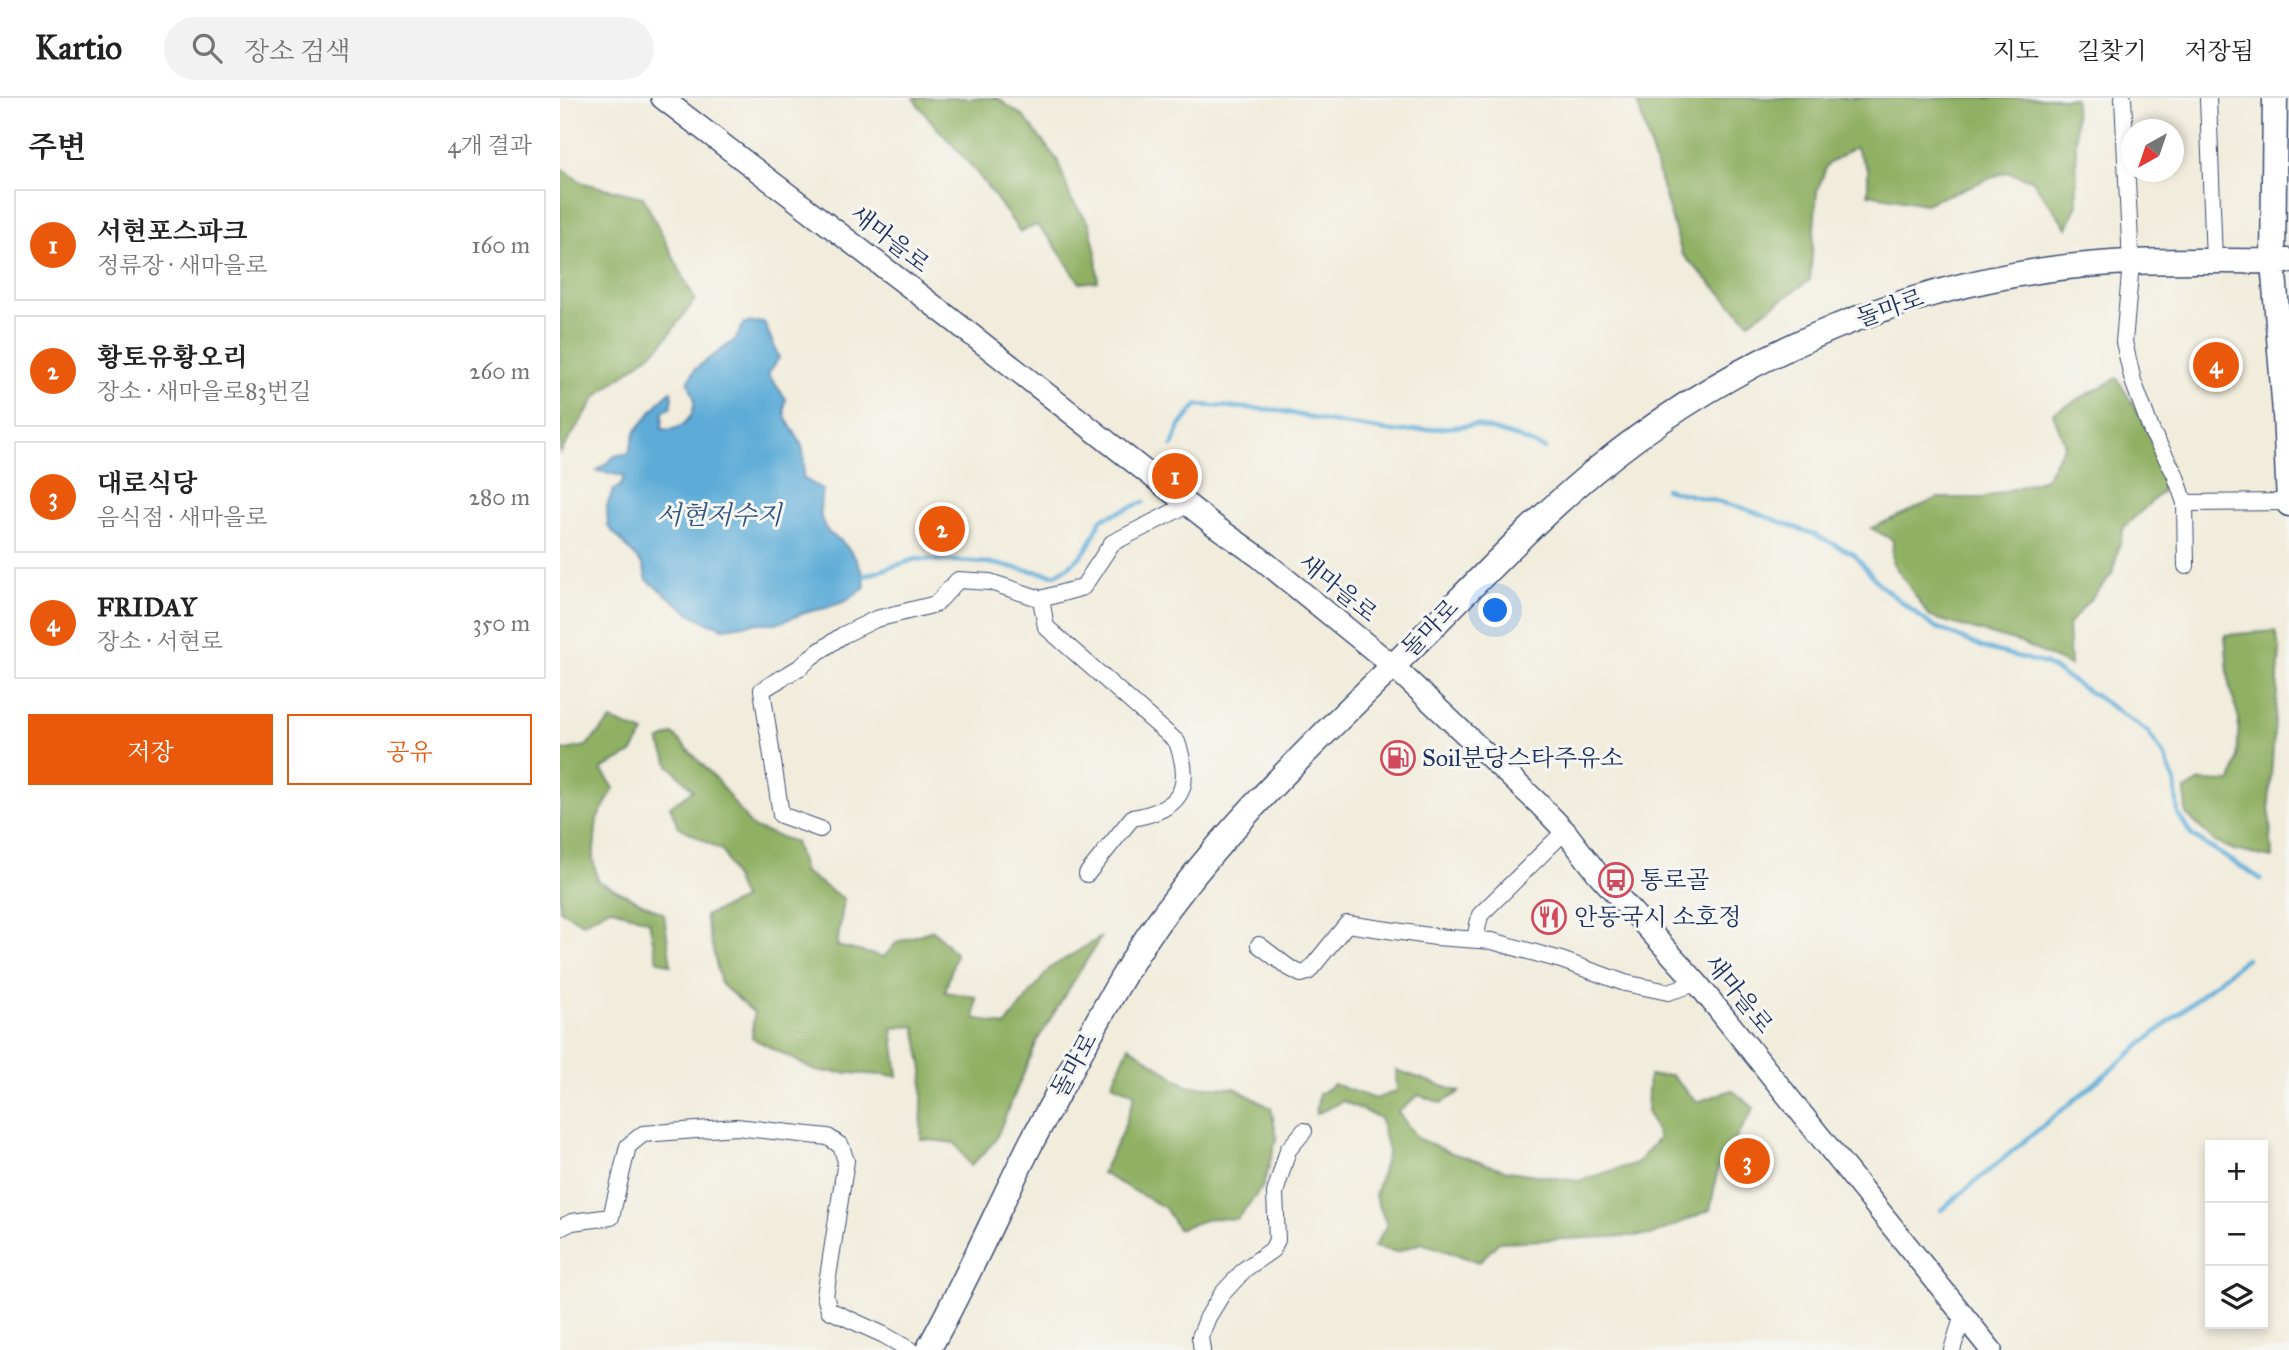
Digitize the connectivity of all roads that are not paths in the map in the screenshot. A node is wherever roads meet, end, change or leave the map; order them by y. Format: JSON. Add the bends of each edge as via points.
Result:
{"nodes":[{"id":1,"x":662,"y":98,"type":"edge"},
{"id":2,"x":2123,"y":98,"type":"edge"},
{"id":3,"x":2208,"y":98,"type":"edge"},
{"id":4,"x":2275,"y":98,"type":"edge"},
{"id":5,"x":2281,"y":261,"type":"edge"},
{"id":6,"x":2131,"y":262,"type":"junction"},
{"id":7,"x":2214,"y":262,"type":"junction"},
{"id":8,"x":2185,"y":503,"type":"junction"},
{"id":9,"x":2289,"y":503,"type":"edge"},
{"id":10,"x":1189,"y":504,"type":"junction"},
{"id":11,"x":2186,"y":566,"type":"dead end"},
{"id":12,"x":1041,"y":599,"type":"junction"},
{"id":13,"x":1393,"y":666,"type":"junction"},
{"id":14,"x":820,"y":829,"type":"dead end"},
{"id":15,"x":1564,"y":831,"type":"junction"},
{"id":16,"x":1087,"y":874,"type":"dead end"},
{"id":17,"x":1475,"y":939,"type":"junction"},
{"id":18,"x":1259,"y":946,"type":"dead end"},
{"id":19,"x":1697,"y":983,"type":"junction"},
{"id":20,"x":1304,"y":1131,"type":"dead end"},
{"id":21,"x":560,"y":1228,"type":"edge"},
{"id":22,"x":1963,"y":1315,"type":"junction"},
{"id":23,"x":910,"y":1350,"type":"edge"},
{"id":24,"x":928,"y":1350,"type":"edge"},
{"id":25,"x":1202,"y":1350,"type":"edge"},
{"id":26,"x":1952,"y":1350,"type":"edge"},
{"id":27,"x":1991,"y":1350,"type":"edge"}],
"edges":[{"from":1,"to":10,"type":"street","name":"새마을로"},
{"from":2,"to":6,"type":"street"},
{"from":3,"to":7,"type":"street"},
{"from":4,"to":5,"type":"main road"},
{"from":5,"to":7,"type":"main road","name":"돌마로"},
{"from":5,"to":9,"type":"main road"},
{"from":6,"to":7,"type":"main road","name":"돌마로"},
{"from":6,"to":8,"type":"street","via":[[2124,342],[2133,382]]},
{"from":6,"to":13,"type":"main road","name":"돌마로","via":[[2051,270],[1945,289],[1845,323],[1752,365],[1645,432],[1590,475],[1491,566]]},
{"from":8,"to":9,"type":"street"},
{"from":8,"to":11,"type":"street"},
{"from":10,"to":12,"type":"street","via":[[1112,543],[1083,587]]},
{"from":10,"to":13,"type":"street","name":"새마을로"},
{"from":12,"to":14,"type":"street","via":[[990,582],[958,580],[936,604],[876,619],[762,690],[781,816]]},
{"from":12,"to":16,"type":"street","via":[[1046,627],[1177,742],[1184,762],[1186,780],[1176,801],[1150,815],[1132,818]]},
{"from":13,"to":15,"type":"street","name":"새마을로"},
{"from":13,"to":24,"type":"main road","name":"돌마로","via":[[1237,824],[1145,940],[1040,1128]]},
{"from":15,"to":17,"type":"street","via":[[1480,915]]},
{"from":15,"to":19,"type":"street","name":"새마을로"},
{"from":17,"to":18,"type":"street","via":[[1348,924],[1301,974]]},
{"from":17,"to":19,"type":"street","via":[[1668,992]]},
{"from":19,"to":22,"type":"street","name":"새마을로"},
{"from":20,"to":25,"type":"street","via":[[1288,1150],[1277,1183],[1277,1240],[1272,1250],[1245,1269],[1222,1294],[1199,1337]]},
{"from":21,"to":23,"type":"street","via":[[611,1217],[628,1146],[643,1134],[736,1127],[828,1137],[841,1146],[846,1161],[825,1296],[829,1310]]},
{"from":22,"to":26,"type":"street"},
{"from":22,"to":27,"type":"street","name":"새마을로"}]}
